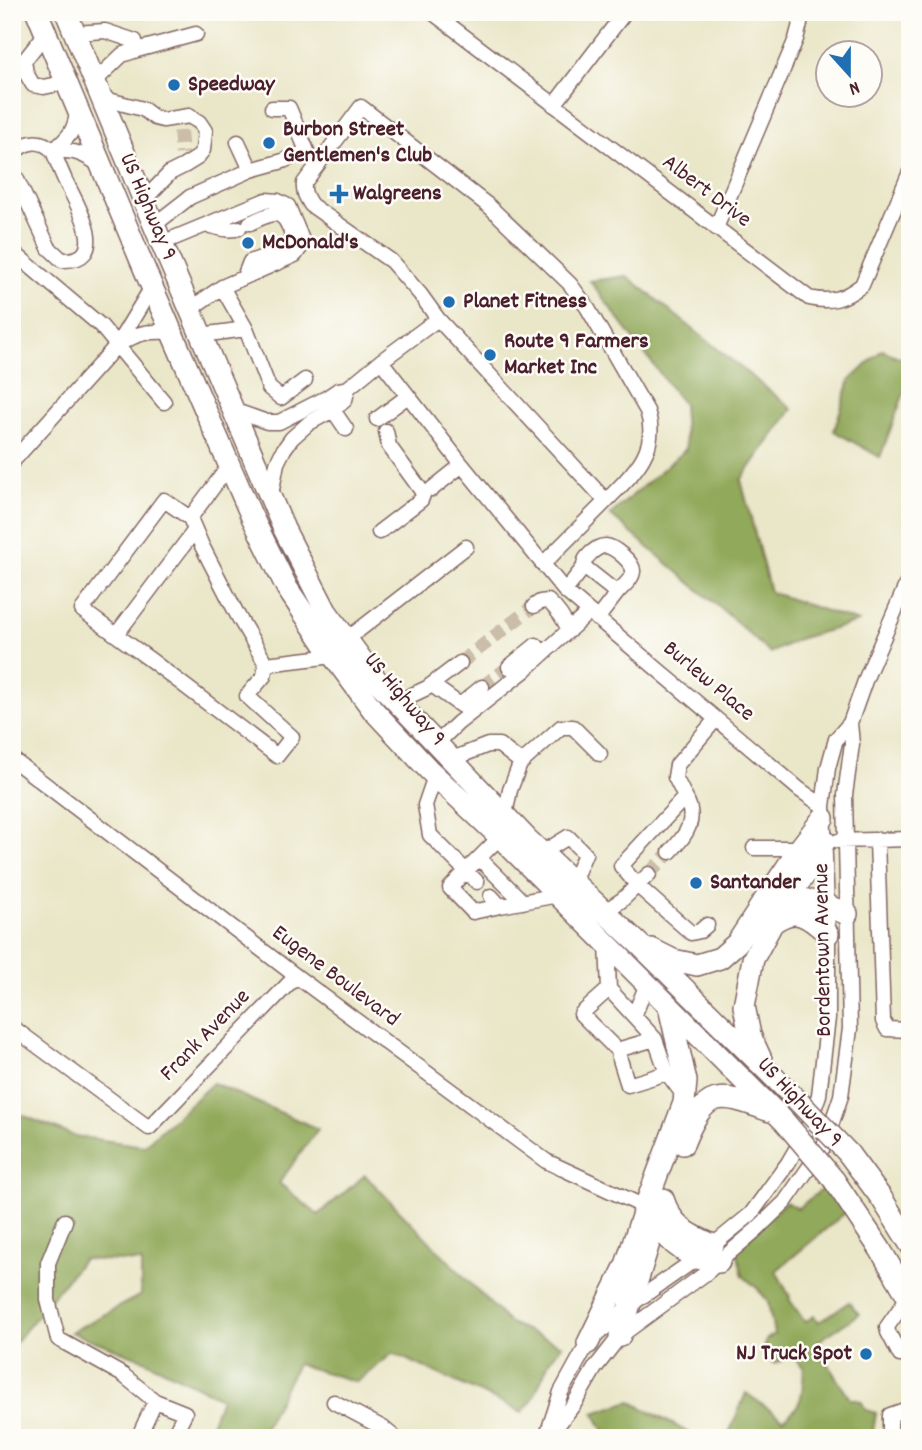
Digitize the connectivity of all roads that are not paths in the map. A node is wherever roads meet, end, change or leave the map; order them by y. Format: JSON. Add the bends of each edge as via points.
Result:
{"nodes":[{"id":1,"x":37,"y":12,"type":"edge"},
{"id":2,"x":66,"y":12,"type":"edge"},
{"id":3,"x":432,"y":12,"type":"edge"},
{"id":4,"x":625,"y":12,"type":"edge"},
{"id":5,"x":798,"y":12,"type":"edge"},
{"id":6,"x":46,"y":33,"type":"junction"},
{"id":7,"x":75,"y":33,"type":"junction"},
{"id":8,"x":197,"y":34,"type":"dead end"},
{"id":9,"x":137,"y":50,"type":"junction"},
{"id":10,"x":18,"y":61,"type":"edge"},
{"id":11,"x":67,"y":82,"type":"junction"},
{"id":12,"x":98,"y":90,"type":"junction"},
{"id":13,"x":554,"y":105,"type":"junction"},
{"id":14,"x":78,"y":108,"type":"junction"},
{"id":15,"x":272,"y":108,"type":"dead end"},
{"id":16,"x":53,"y":150,"type":"junction"},
{"id":17,"x":12,"y":155,"type":"edge"},
{"id":18,"x":102,"y":167,"type":"junction"},
{"id":19,"x":12,"y":169,"type":"edge"},
{"id":20,"x":251,"y":170,"type":"junction"},
{"id":21,"x":910,"y":172,"type":"edge"},
{"id":22,"x":228,"y":180,"type":"junction"},
{"id":23,"x":144,"y":200,"type":"junction"},
{"id":24,"x":205,"y":225,"type":"junction"},
{"id":25,"x":716,"y":228,"type":"junction"},
{"id":26,"x":158,"y":234,"type":"junction"},
{"id":27,"x":12,"y":251,"type":"edge"},
{"id":28,"x":244,"y":277,"type":"junction"},
{"id":29,"x":152,"y":287,"type":"junction"},
{"id":30,"x":222,"y":287,"type":"junction"},
{"id":31,"x":190,"y":309,"type":"junction"},
{"id":32,"x":438,"y":319,"type":"junction"},
{"id":33,"x":246,"y":330,"type":"junction"},
{"id":34,"x":172,"y":332,"type":"junction"},
{"id":35,"x":201,"y":335,"type":"junction"},
{"id":36,"x":117,"y":345,"type":"junction"},
{"id":37,"x":381,"y":361,"type":"junction"},
{"id":38,"x":305,"y":380,"type":"dead end"},
{"id":39,"x":348,"y":388,"type":"junction"},
{"id":40,"x":408,"y":396,"type":"junction"},
{"id":41,"x":164,"y":402,"type":"dead end"},
{"id":42,"x":233,"y":410,"type":"junction"},
{"id":43,"x":333,"y":410,"type":"junction"},
{"id":44,"x":346,"y":429,"type":"dead end"},
{"id":45,"x":12,"y":462,"type":"edge"},
{"id":46,"x":229,"y":466,"type":"junction"},
{"id":47,"x":462,"y":466,"type":"junction"},
{"id":48,"x":432,"y":489,"type":"dead end"},
{"id":49,"x":271,"y":495,"type":"junction"},
{"id":50,"x":606,"y":501,"type":"junction"},
{"id":51,"x":192,"y":524,"type":"junction"},
{"id":52,"x":379,"y":532,"type":"dead end"},
{"id":53,"x":466,"y":547,"type":"dead end"},
{"id":54,"x":543,"y":564,"type":"junction"},
{"id":55,"x":584,"y":567,"type":"junction"},
{"id":56,"x":910,"y":576,"type":"edge"},
{"id":57,"x":565,"y":591,"type":"junction"},
{"id":58,"x":617,"y":593,"type":"junction"},
{"id":59,"x":534,"y":606,"type":"dead end"},
{"id":60,"x":593,"y":616,"type":"junction"},
{"id":61,"x":569,"y":631,"type":"junction"},
{"id":62,"x":116,"y":635,"type":"junction"},
{"id":63,"x":340,"y":648,"type":"junction"},
{"id":64,"x":543,"y":654,"type":"junction"},
{"id":65,"x":460,"y":663,"type":"tunnel mouth"},
{"id":66,"x":266,"y":664,"type":"junction"},
{"id":67,"x":509,"y":667,"type":"tunnel mouth"},
{"id":68,"x":432,"y":685,"type":"junction"},
{"id":69,"x":482,"y":687,"type":"tunnel mouth"},
{"id":70,"x":397,"y":702,"type":"junction"},
{"id":71,"x":716,"y":719,"type":"junction"},
{"id":72,"x":850,"y":723,"type":"junction"},
{"id":73,"x":436,"y":744,"type":"junction"},
{"id":74,"x":600,"y":754,"type":"dead end"},
{"id":75,"x":12,"y":759,"type":"edge"},
{"id":76,"x":452,"y":760,"type":"junction"},
{"id":77,"x":520,"y":764,"type":"junction"},
{"id":78,"x":435,"y":776,"type":"junction"},
{"id":79,"x":685,"y":797,"type":"junction"},
{"id":80,"x":823,"y":812,"type":"junction"},
{"id":81,"x":505,"y":815,"type":"junction"},
{"id":82,"x":500,"y":837,"type":"junction"},
{"id":83,"x":910,"y":839,"type":"edge"},
{"id":84,"x":877,"y":840,"type":"junction"},
{"id":85,"x":835,"y":841,"type":"junction"},
{"id":86,"x":754,"y":848,"type":"dead end"},
{"id":87,"x":800,"y":848,"type":"junction"},
{"id":88,"x":670,"y":852,"type":"tunnel mouth"},
{"id":89,"x":542,"y":853,"type":"junction"},
{"id":90,"x":479,"y":858,"type":"junction"},
{"id":91,"x":466,"y":871,"type":"junction"},
{"id":92,"x":649,"y":874,"type":"tunnel mouth"},
{"id":93,"x":477,"y":882,"type":"dead end"},
{"id":94,"x":638,"y":886,"type":"junction"},
{"id":95,"x":565,"y":888,"type":"junction"},
{"id":96,"x":786,"y":898,"type":"junction"},
{"id":97,"x":523,"y":902,"type":"junction"},
{"id":98,"x":826,"y":905,"type":"junction"},
{"id":99,"x":605,"y":911,"type":"junction"},
{"id":100,"x":847,"y":914,"type":"junction"},
{"id":101,"x":763,"y":920,"type":"junction"},
{"id":102,"x":707,"y":925,"type":"dead end"},
{"id":103,"x":828,"y":934,"type":"junction"},
{"id":104,"x":607,"y":944,"type":"junction"},
{"id":105,"x":639,"y":944,"type":"junction"},
{"id":106,"x":296,"y":976,"type":"junction"},
{"id":107,"x":647,"y":984,"type":"junction"},
{"id":108,"x":609,"y":989,"type":"junction"},
{"id":109,"x":668,"y":1005,"type":"junction"},
{"id":110,"x":634,"y":1016,"type":"junction"},
{"id":111,"x":12,"y":1027,"type":"edge"},
{"id":112,"x":910,"y":1030,"type":"edge"},
{"id":113,"x":655,"y":1039,"type":"junction"},
{"id":114,"x":617,"y":1050,"type":"junction"},
{"id":115,"x":667,"y":1073,"type":"junction"},
{"id":116,"x":769,"y":1073,"type":"junction"},
{"id":117,"x":685,"y":1097,"type":"junction"},
{"id":118,"x":780,"y":1117,"type":"junction"},
{"id":119,"x":654,"y":1210,"type":"junction"},
{"id":120,"x":65,"y":1221,"type":"dead end"},
{"id":121,"x":910,"y":1244,"type":"edge"},
{"id":122,"x":716,"y":1253,"type":"junction"},
{"id":123,"x":696,"y":1259,"type":"junction"},
{"id":124,"x":909,"y":1298,"type":"edge"},
{"id":125,"x":630,"y":1305,"type":"junction"},
{"id":126,"x":620,"y":1336,"type":"junction"},
{"id":127,"x":588,"y":1343,"type":"junction"},
{"id":128,"x":910,"y":1354,"type":"edge"},
{"id":129,"x":155,"y":1401,"type":"junction"},
{"id":130,"x":334,"y":1402,"type":"dead end"},
{"id":131,"x":910,"y":1408,"type":"edge"},
{"id":132,"x":138,"y":1438,"type":"edge"},
{"id":133,"x":172,"y":1438,"type":"edge"},
{"id":134,"x":395,"y":1438,"type":"edge"},
{"id":135,"x":547,"y":1438,"type":"edge"},
{"id":136,"x":890,"y":1438,"type":"edge"}],
"edges":[{"from":1,"to":6,"type":"highway","name":"US Highway 9"},
{"from":2,"to":7,"type":"highway","name":"US Highway 9"},
{"from":3,"to":13,"type":"street","name":"Albert Drive"},
{"from":4,"to":13,"type":"street"},
{"from":5,"to":25,"type":"street","via":[[796,39]]},
{"from":6,"to":10,"type":"street"},
{"from":6,"to":11,"type":"highway","name":"US Highway 9"},
{"from":7,"to":9,"type":"street","via":[[105,30],[135,41]]},
{"from":7,"to":12,"type":"highway","name":"US Highway 9"},
{"from":8,"to":9,"type":"street"},
{"from":9,"to":12,"type":"street","via":[[122,55]]},
{"from":10,"to":11,"type":"street","via":[[33,85]]},
{"from":11,"to":14,"type":"highway","name":"US Highway 9"},
{"from":12,"to":23,"type":"highway","name":"US Highway 9"},
{"from":12,"to":23,"type":"street","via":[[155,118],[179,124],[189,116],[205,131],[197,158],[183,160]]},
{"from":13,"to":25,"type":"street","name":"Albert Drive"},
{"from":14,"to":16,"type":"street","via":[[74,128]]},
{"from":14,"to":18,"type":"highway","name":"US Highway 9"},
{"from":15,"to":20,"type":"street","via":[[289,108],[307,151]]},
{"from":16,"to":17,"type":"street","via":[[37,142]]},
{"from":16,"to":18,"type":"street","via":[[82,153]]},
{"from":16,"to":19,"type":"street","via":[[86,223],[89,240],[74,261],[62,260],[49,248]]},
{"from":18,"to":29,"type":"highway","name":"US Highway 9"},
{"from":20,"to":22,"type":"street"},
{"from":20,"to":22,"type":"street","via":[[240,147]]},
{"from":21,"to":25,"type":"street","name":"Albert Drive","via":[[862,285],[838,299],[809,298]]},
{"from":22,"to":26,"type":"street","via":[[190,197]]},
{"from":23,"to":26,"type":"highway","name":"US Highway 9"},
{"from":24,"to":26,"type":"street"},
{"from":24,"to":28,"type":"street","via":[[233,230],[274,213],[286,220],[290,243],[250,262]]},
{"from":24,"to":28,"type":"street","via":[[266,200],[288,206],[302,240],[300,248],[295,255]]},
{"from":26,"to":31,"type":"highway","name":"US Highway 9"},
{"from":27,"to":36,"type":"street","via":[[80,307]]},
{"from":28,"to":30,"type":"street"},
{"from":29,"to":34,"type":"highway","name":"US Highway 9"},
{"from":29,"to":36,"type":"street"},
{"from":30,"to":31,"type":"street"},
{"from":30,"to":33,"type":"street"},
{"from":31,"to":35,"type":"highway","name":"US Highway 9"},
{"from":32,"to":37,"type":"street"},
{"from":32,"to":50,"type":"street"},
{"from":32,"to":50,"type":"street","via":[[391,261],[311,205],[303,190],[361,107],[490,207],[570,284],[587,307],[647,411],[650,426],[637,469]]},
{"from":33,"to":35,"type":"street"},
{"from":33,"to":38,"type":"street","via":[[269,388],[281,398]]},
{"from":34,"to":36,"type":"street","via":[[149,331]]},
{"from":34,"to":46,"type":"highway","name":"US Highway 9"},
{"from":35,"to":42,"type":"highway","name":"US Highway 9"},
{"from":36,"to":41,"type":"street"},
{"from":36,"to":45,"type":"street"},
{"from":37,"to":39,"type":"street"},
{"from":37,"to":40,"type":"street","name":"Burlew Place"},
{"from":39,"to":42,"type":"street","via":[[279,422]]},
{"from":39,"to":43,"type":"street","via":[[345,400]]},
{"from":40,"to":47,"type":"street","name":"Burlew Place"},
{"from":40,"to":52,"type":"street","via":[[382,425],[389,446],[423,495]]},
{"from":42,"to":49,"type":"highway","name":"US Highway 9"},
{"from":43,"to":44,"type":"street"},
{"from":43,"to":49,"type":"street","via":[[292,438],[277,463]]},
{"from":46,"to":51,"type":"street"},
{"from":46,"to":63,"type":"highway","name":"US Highway 9","via":[[286,587]]},
{"from":47,"to":48,"type":"street"},
{"from":47,"to":54,"type":"street","name":"Burlew Place"},
{"from":49,"to":63,"type":"highway","name":"US Highway 9"},
{"from":50,"to":54,"type":"street"},
{"from":51,"to":62,"type":"street"},
{"from":51,"to":62,"type":"street","via":[[164,500],[82,610]]},
{"from":51,"to":66,"type":"street"},
{"from":53,"to":63,"type":"street"},
{"from":54,"to":57,"type":"street","name":"Burlew Place"},
{"from":55,"to":57,"type":"street"},
{"from":55,"to":58,"type":"street"},
{"from":55,"to":58,"type":"street","via":[[586,558],[599,547],[614,548],[634,571]]},
{"from":56,"to":72,"type":"street","name":"Bordentown Avenue"},
{"from":57,"to":60,"type":"street","name":"Burlew Place"},
{"from":58,"to":60,"type":"street"},
{"from":59,"to":61,"type":"street","via":[[548,601]]},
{"from":60,"to":61,"type":"street"},
{"from":60,"to":71,"type":"street","name":"Burlew Place"},
{"from":61,"to":64,"type":"street"},
{"from":62,"to":66,"type":"street","via":[[277,756],[292,737],[247,696],[264,676]]},
{"from":63,"to":66,"type":"street"},
{"from":63,"to":70,"type":"highway","name":"US Highway 9"},
{"from":63,"to":78,"type":"highway","name":"US Highway 9","via":[[373,709]]},
{"from":64,"to":67,"type":"street","via":[[537,645]]},
{"from":64,"to":73,"type":"street"},
{"from":65,"to":68,"type":"street"},
{"from":68,"to":69,"type":"street","via":[[460,705]]},
{"from":68,"to":70,"type":"street"},
{"from":70,"to":73,"type":"highway","name":"US Highway 9"},
{"from":71,"to":79,"type":"street","via":[[677,765],[675,777]]},
{"from":71,"to":80,"type":"street","name":"Burlew Place"},
{"from":72,"to":80,"type":"street","name":"Bordentown Avenue","via":[[836,739]]},
{"from":72,"to":85,"type":"street","name":"Bordentown Avenue","via":[[852,744]]},
{"from":73,"to":76,"type":"highway","name":"US Highway 9"},
{"from":74,"to":77,"type":"street","via":[[573,727],[561,727]]},
{"from":75,"to":106,"type":"street","name":"Eugene Boulevard"},
{"from":76,"to":77,"type":"street","via":[[499,745]]},
{"from":76,"to":81,"type":"highway","name":"US Highway 9"},
{"from":77,"to":81,"type":"street"},
{"from":78,"to":82,"type":"highway","name":"US Highway 9"},
{"from":78,"to":91,"type":"street","via":[[425,805],[429,835]]},
{"from":79,"to":88,"type":"street","via":[[692,815],[688,830]]},
{"from":79,"to":94,"type":"street","via":[[621,866]]},
{"from":80,"to":85,"type":"street","name":"Bordentown Avenue"},
{"from":80,"to":87,"type":"highway"},
{"from":81,"to":89,"type":"highway","name":"US Highway 9"},
{"from":82,"to":90,"type":"street"},
{"from":82,"to":95,"type":"highway","name":"US Highway 9"},
{"from":83,"to":84,"type":"street"},
{"from":84,"to":85,"type":"street"},
{"from":84,"to":112,"type":"street","via":[[883,1021],[887,1029]]},
{"from":85,"to":96,"type":"highway"},
{"from":85,"to":98,"type":"street","name":"Bordentown Avenue"},
{"from":85,"to":100,"type":"street","name":"Bordentown Avenue"},
{"from":86,"to":87,"type":"street"},
{"from":87,"to":101,"type":"highway"},
{"from":89,"to":95,"type":"highway","name":"US Highway 9"},
{"from":89,"to":95,"type":"street","via":[[568,837],[585,854]]},
{"from":90,"to":91,"type":"street"},
{"from":90,"to":97,"type":"street"},
{"from":91,"to":93,"type":"street"},
{"from":91,"to":97,"type":"street","via":[[450,888],[473,912],[495,901]]},
{"from":92,"to":94,"type":"street"},
{"from":94,"to":99,"type":"street"},
{"from":94,"to":102,"type":"street","via":[[691,933]]},
{"from":95,"to":97,"type":"street"},
{"from":95,"to":99,"type":"highway","name":"US Highway 9"},
{"from":95,"to":104,"type":"highway","name":"US Highway 9"},
{"from":96,"to":98,"type":"highway"},
{"from":96,"to":101,"type":"highway"},
{"from":98,"to":100,"type":"highway"},
{"from":98,"to":103,"type":"street","name":"Bordentown Avenue"},
{"from":99,"to":105,"type":"highway","name":"US Highway 9"},
{"from":100,"to":122,"type":"street","name":"Bordentown Avenue","via":[[850,1029],[841,1096],[824,1146],[785,1202],[757,1230]]},
{"from":101,"to":103,"type":"highway","via":[[800,914]]},
{"from":101,"to":105,"type":"highway","via":[[720,958],[697,965]]},
{"from":101,"to":116,"type":"highway","via":[[744,1006],[750,1035]]},
{"from":103,"to":122,"type":"street","name":"Bordentown Avenue","via":[[828,1018],[819,1095],[806,1132],[788,1163]]},
{"from":104,"to":107,"type":"highway","name":"US Highway 9"},
{"from":104,"to":108,"type":"street"},
{"from":105,"to":116,"type":"highway","name":"US Highway 9"},
{"from":106,"to":111,"type":"street","name":"Frank Avenue","via":[[149,1128]]},
{"from":106,"to":119,"type":"street","name":"Eugene Boulevard","via":[[546,1161]]},
{"from":107,"to":109,"type":"highway","name":"US Highway 9"},
{"from":107,"to":110,"type":"street"},
{"from":108,"to":110,"type":"street"},
{"from":108,"to":114,"type":"street","via":[[581,1014]]},
{"from":109,"to":117,"type":"highway","via":[[684,1069]]},
{"from":109,"to":118,"type":"highway","name":"US Highway 9"},
{"from":110,"to":113,"type":"street"},
{"from":113,"to":114,"type":"street"},
{"from":113,"to":115,"type":"street"},
{"from":114,"to":115,"type":"street","via":[[628,1085]]},
{"from":115,"to":117,"type":"street"},
{"from":116,"to":121,"type":"highway","name":"US Highway 9","bridge":true,"via":[[848,1153]]},
{"from":117,"to":119,"type":"highway"},
{"from":118,"to":119,"type":"highway","via":[[728,1097],[702,1106]]},
{"from":118,"to":124,"type":"highway","name":"US Highway 9","bridge":true,"via":[[834,1180]]},
{"from":119,"to":122,"type":"highway","via":[[667,1211],[679,1227]]},
{"from":119,"to":123,"type":"highway","via":[[667,1239]]},
{"from":119,"to":125,"type":"highway"},
{"from":119,"to":127,"type":"highway"},
{"from":120,"to":129,"type":"street","via":[[48,1263],[48,1300],[58,1339],[123,1375]]},
{"from":122,"to":123,"type":"highway","via":[[709,1262]]},
{"from":122,"to":126,"type":"street","name":"Bordentown Avenue"},
{"from":123,"to":125,"type":"street","name":"Bordentown Avenue"},
{"from":124,"to":128,"type":"street","via":[[887,1327],[900,1354]]},
{"from":125,"to":126,"type":"highway"},
{"from":125,"to":127,"type":"street","name":"Bordentown Avenue"},
{"from":126,"to":135,"type":"street","name":"Bordentown Avenue"},
{"from":127,"to":135,"type":"street","name":"Bordentown Avenue","via":[[561,1392]]},
{"from":129,"to":132,"type":"street"},
{"from":129,"to":133,"type":"street","via":[[185,1413]]},
{"from":130,"to":134,"type":"street"},
{"from":131,"to":136,"type":"street","via":[[890,1415]]}]}
